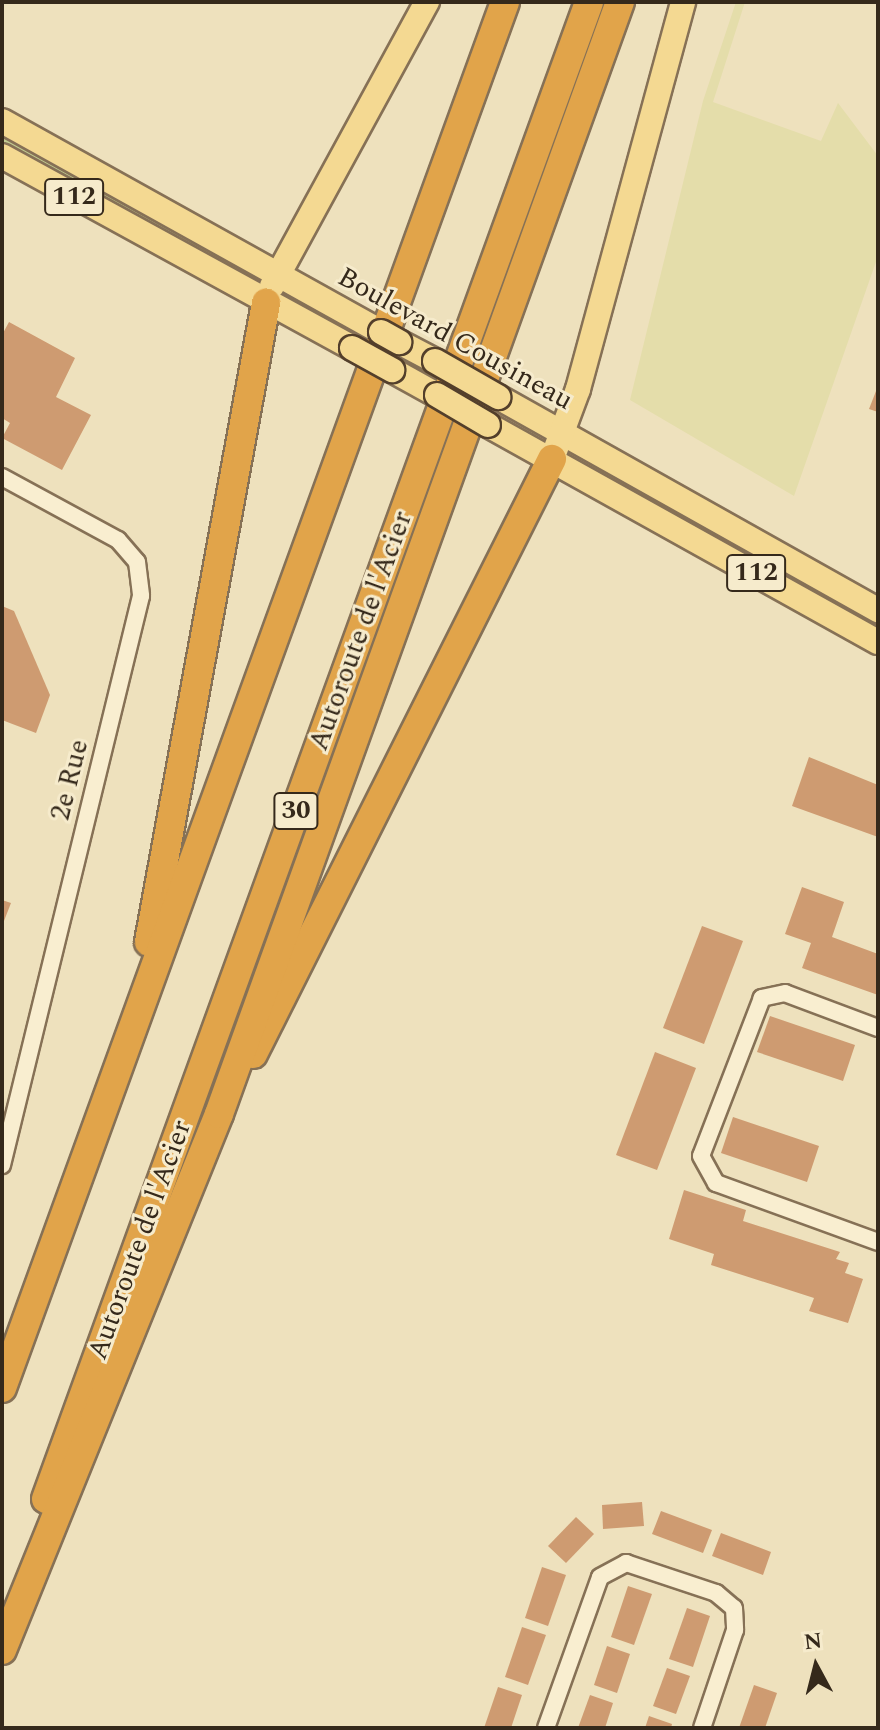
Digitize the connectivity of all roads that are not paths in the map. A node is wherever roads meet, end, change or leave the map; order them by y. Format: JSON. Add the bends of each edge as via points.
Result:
{"nodes":[{"id":1,"x":427,"y":2,"type":"edge"},
{"id":2,"x":505,"y":2,"type":"edge"},
{"id":3,"x":589,"y":2,"type":"edge"},
{"id":4,"x":620,"y":2,"type":"edge"},
{"id":5,"x":683,"y":2,"type":"edge"},
{"id":6,"x":2,"y":121,"type":"edge"},
{"id":7,"x":2,"y":156,"type":"edge"},
{"id":8,"x":277,"y":274,"type":"junction"},
{"id":9,"x":266,"y":303,"type":"junction"},
{"id":10,"x":563,"y":434,"type":"junction"},
{"id":11,"x":552,"y":459,"type":"junction"},
{"id":12,"x":2,"y":477,"type":"edge"},
{"id":13,"x":878,"y":610,"type":"edge"},
{"id":14,"x":878,"y":642,"type":"edge"},
{"id":15,"x":878,"y":1028,"type":"edge"},
{"id":16,"x":127,"y":1044,"type":"junction"},
{"id":17,"x":219,"y":1114,"type":"junction"},
{"id":18,"x":2,"y":1165,"type":"edge"},
{"id":19,"x":878,"y":1242,"type":"edge"},
{"id":20,"x":2,"y":1388,"type":"edge"},
{"id":21,"x":2,"y":1620,"type":"edge"},
{"id":22,"x":2,"y":1650,"type":"edge"},
{"id":23,"x":546,"y":1728,"type":"edge"},
{"id":24,"x":702,"y":1728,"type":"edge"}],
"edges":[{"from":1,"to":8,"type":"main road"},
{"from":2,"to":16,"type":"highway"},
{"from":3,"to":21,"type":"highway","name":"Autoroute de l'Acier","number":"30"},
{"from":4,"to":17,"type":"highway"},
{"from":5,"to":10,"type":"main road"},
{"from":6,"to":8,"type":"main road","name":"Boulevard Cousineau","number":"112"},
{"from":7,"to":9,"type":"main road","name":"Boulevard Cousineau","number":"112"},
{"from":8,"to":9,"type":"main road"},
{"from":8,"to":10,"type":"main road","name":"Boulevard Cousineau","number":"112","bridge":true},
{"from":9,"to":11,"type":"main road","name":"Boulevard Cousineau","number":"112","bridge":true},
{"from":9,"to":16,"type":"highway","via":[[187,762]]},
{"from":10,"to":11,"type":"main road"},
{"from":10,"to":13,"type":"main road","name":"Boulevard Cousineau","number":"112"},
{"from":11,"to":14,"type":"main road","name":"Boulevard Cousineau","number":"112"},
{"from":11,"to":17,"type":"highway"},
{"from":12,"to":18,"type":"street","name":"2e Rue","via":[[118,540],[137,562],[141,596]]},
{"from":15,"to":19,"type":"street","via":[[785,993],[762,998],[701,1156],[716,1183]]},
{"from":16,"to":20,"type":"highway"},
{"from":17,"to":22,"type":"highway"},
{"from":23,"to":24,"type":"street","via":[[600,1577],[626,1563],[716,1593],[734,1608],[735,1630]]}]}
